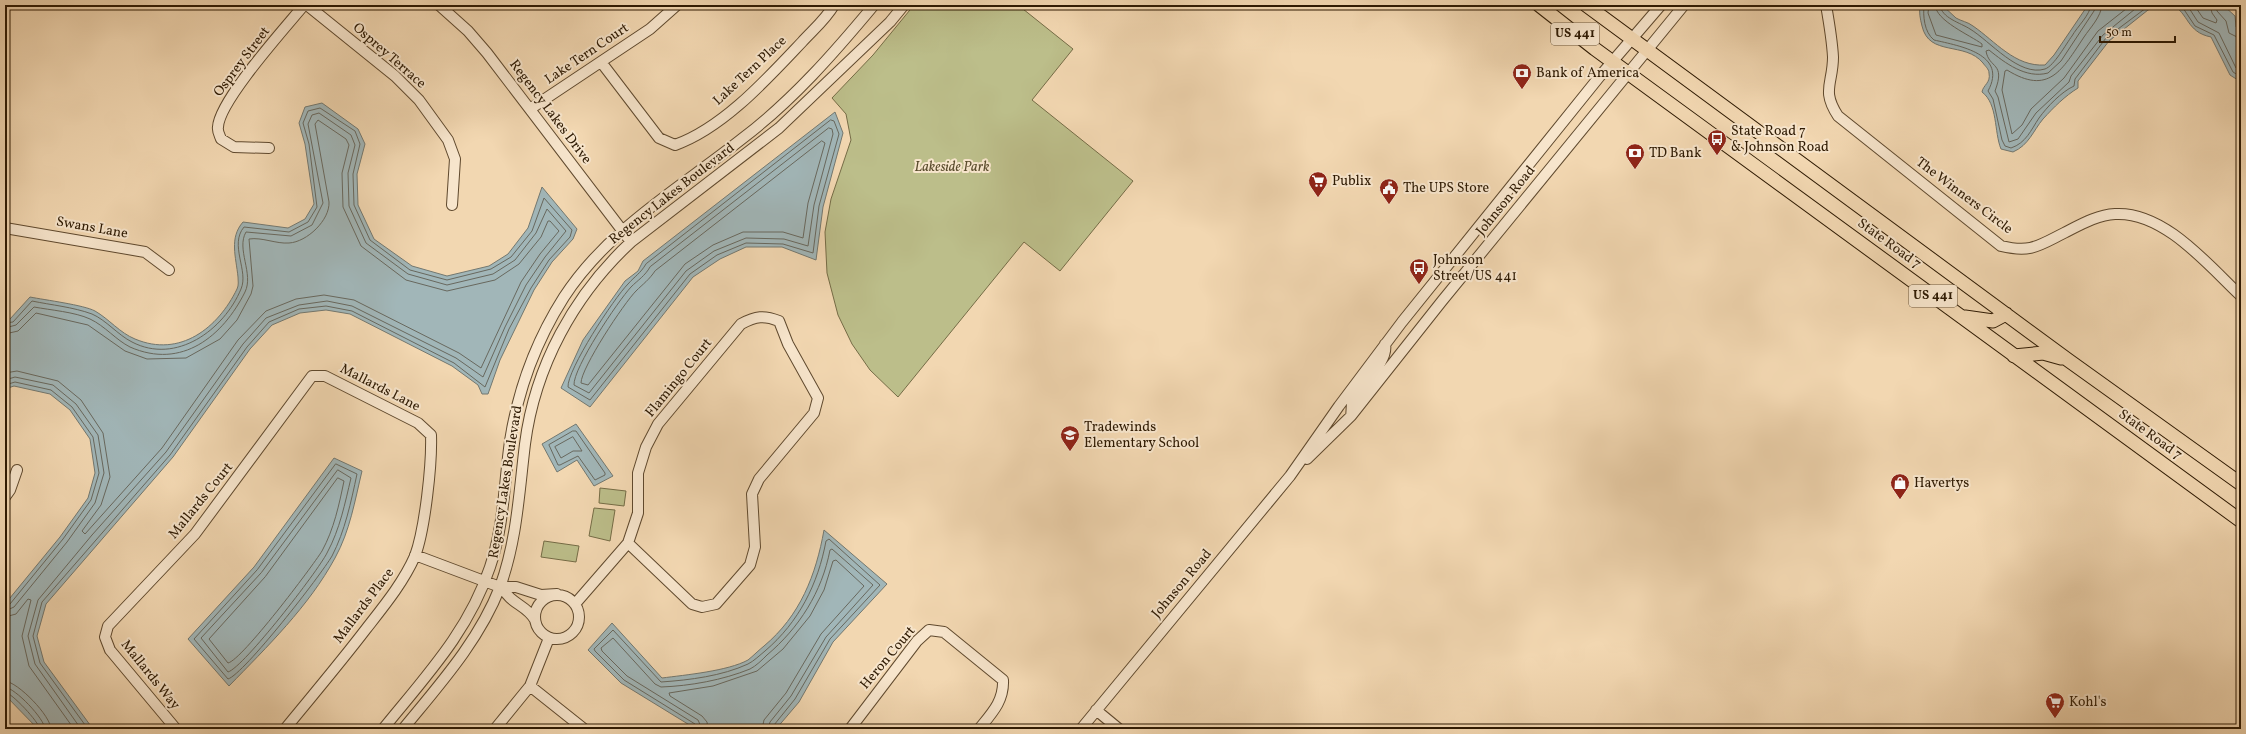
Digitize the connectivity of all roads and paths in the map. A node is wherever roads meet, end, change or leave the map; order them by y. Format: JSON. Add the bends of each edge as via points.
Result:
{"nodes":[{"id":1,"x":304,"y":5,"type":"edge"},
{"id":2,"x":307,"y":5,"type":"edge"},
{"id":3,"x":439,"y":5,"type":"edge"},
{"id":4,"x":677,"y":5,"type":"edge"},
{"id":5,"x":834,"y":5,"type":"edge"},
{"id":6,"x":874,"y":5,"type":"edge"},
{"id":7,"x":904,"y":5,"type":"edge"},
{"id":8,"x":1539,"y":5,"type":"edge"},
{"id":9,"x":1586,"y":5,"type":"edge"},
{"id":10,"x":1661,"y":5,"type":"edge"},
{"id":11,"x":1684,"y":5,"type":"edge"},
{"id":12,"x":1826,"y":5,"type":"edge"},
{"id":13,"x":1632,"y":40,"type":"junction"},
{"id":14,"x":1646,"y":51,"type":"junction"},
{"id":15,"x":601,"y":62,"type":"junction"},
{"id":16,"x":1613,"y":62,"type":"junction"},
{"id":17,"x":1628,"y":73,"type":"junction"},
{"id":18,"x":530,"y":109,"type":"junction"},
{"id":19,"x":269,"y":148,"type":"dead end"},
{"id":20,"x":452,"y":206,"type":"dead end"},
{"id":21,"x":5,"y":228,"type":"edge"},
{"id":22,"x":621,"y":230,"type":"junction"},
{"id":23,"x":631,"y":242,"type":"junction"},
{"id":24,"x":169,"y":270,"type":"dead end"},
{"id":25,"x":2241,"y":296,"type":"edge"},
{"id":26,"x":2006,"y":314,"type":"junction"},
{"id":27,"x":1960,"y":316,"type":"junction"},
{"id":28,"x":1385,"y":344,"type":"junction"},
{"id":29,"x":2014,"y":356,"type":"junction"},
{"id":30,"x":2068,"y":360,"type":"junction"},
{"id":31,"x":312,"y":376,"type":"joint"},
{"id":32,"x":1351,"y":416,"type":"junction"},
{"id":33,"x":431,"y":435,"type":"joint"},
{"id":34,"x":17,"y":470,"type":"dead end"},
{"id":35,"x":1290,"y":476,"type":"junction"},
{"id":36,"x":2241,"y":484,"type":"edge"},
{"id":37,"x":5,"y":496,"type":"edge"},
{"id":38,"x":2241,"y":521,"type":"edge"},
{"id":39,"x":628,"y":543,"type":"junction"},
{"id":40,"x":415,"y":555,"type":"junction"},
{"id":41,"x":485,"y":581,"type":"junction"},
{"id":42,"x":501,"y":587,"type":"junction"},
{"id":43,"x":557,"y":594,"type":"junction"},
{"id":44,"x":575,"y":604,"type":"junction"},
{"id":45,"x":535,"y":620,"type":"junction"},
{"id":46,"x":105,"y":637,"type":"joint"},
{"id":47,"x":549,"y":638,"type":"junction"},
{"id":48,"x":530,"y":686,"type":"junction"},
{"id":49,"x":1096,"y":710,"type":"junction"},
{"id":50,"x":176,"y":729,"type":"edge"},
{"id":51,"x":285,"y":729,"type":"edge"},
{"id":52,"x":382,"y":729,"type":"edge"},
{"id":53,"x":403,"y":729,"type":"edge"},
{"id":54,"x":495,"y":729,"type":"edge"},
{"id":55,"x":584,"y":729,"type":"edge"},
{"id":56,"x":850,"y":729,"type":"edge"},
{"id":57,"x":979,"y":729,"type":"edge"},
{"id":58,"x":1081,"y":729,"type":"edge"},
{"id":59,"x":1119,"y":729,"type":"edge"}],
"edges":[{"from":1,"to":19,"type":"street","name":"Osprey Street","via":[[240,84],[224,109],[218,128],[221,139],[234,147]]},
{"from":2,"to":20,"type":"street","name":"Osprey Terrace","via":[[396,76],[419,100],[448,140],[455,160]]},
{"from":3,"to":18,"type":"street","name":"Regency Lakes Drive","via":[[483,48]]},
{"from":4,"to":15,"type":"street","name":"Lake Tern Court","via":[[650,29]]},
{"from":5,"to":15,"type":"street","name":"Lake Tern Place","via":[[769,77],[732,110],[690,140],[675,145],[659,138]]},
{"from":6,"to":22,"type":"street","name":"Regency Lakes Boulevard","via":[[810,78],[779,108],[745,137]]},
{"from":7,"to":23,"type":"street","name":"Regency Lakes Boulevard","via":[[890,22],[779,128]]},
{"from":8,"to":16,"type":"main road","name":"State Road 7","number":"US 441"},
{"from":9,"to":13,"type":"main road","name":"State Road 7","number":"US 441"},
{"from":10,"to":13,"type":"street","name":"Johnson Road"},
{"from":11,"to":14,"type":"street","name":"Johnson Road"},
{"from":12,"to":25,"type":"street","name":"The Winners Circle","via":[[1833,59],[1829,102],[1838,116],[2001,246],[2019,250],[2035,247],[2094,218],[2115,214],[2140,217],[2159,224],[2170,232]]},
{"from":13,"to":14,"type":"main road","name":"State Road 7","number":"US 441"},
{"from":13,"to":16,"type":"street","name":"Johnson Road"},
{"from":14,"to":17,"type":"street","name":"Johnson Road"},
{"from":14,"to":26,"type":"main road","name":"State Road 7","number":"US 441"},
{"from":15,"to":18,"type":"street","name":"Lake Tern Court"},
{"from":16,"to":17,"type":"main road","name":"State Road 7","number":"US 441"},
{"from":16,"to":28,"type":"street","name":"Johnson Road"},
{"from":17,"to":27,"type":"main road","name":"State Road 7","number":"US 441"},
{"from":17,"to":32,"type":"street","name":"Johnson Road"},
{"from":18,"to":22,"type":"street","name":"Regency Lakes Drive"},
{"from":21,"to":24,"type":"street","name":"Swans Lane","via":[[145,252]]},
{"from":22,"to":23,"type":"street","name":"Regency Lakes Drive"},
{"from":22,"to":41,"type":"street","name":"Regency Lakes Boulevard","via":[[593,259],[564,297],[535,350],[517,406],[510,440],[501,524]]},
{"from":23,"to":42,"type":"street","name":"Regency Lakes Boulevard","via":[[608,265],[570,315],[542,374],[528,423],[513,541]]},
{"from":26,"to":27,"type":"main road","via":[[1993,321]]},
{"from":26,"to":30,"type":"main road","name":"State Road 7","number":"US 441"},
{"from":27,"to":29,"type":"main road","name":"State Road 7","number":"US 441"},
{"from":28,"to":32,"type":"street","via":[[1385,356],[1357,393],[1352,402]]},
{"from":28,"to":35,"type":"street","name":"Johnson Road"},
{"from":29,"to":30,"type":"main road","via":[[2043,353]]},
{"from":29,"to":38,"type":"main road","name":"State Road 7","number":"US 441"},
{"from":30,"to":36,"type":"main road","name":"State Road 7","number":"US 441"},
{"from":31,"to":33,"type":"street","name":"Mallards Lane","via":[[325,376],[418,423]]},
{"from":31,"to":46,"type":"street","name":"Mallards Court","via":[[195,534],[108,626]]},
{"from":32,"to":35,"type":"street","name":"Johnson Road"},
{"from":33,"to":40,"type":"street","name":"Mallards Place","via":[[432,450]]},
{"from":34,"to":37,"type":"street","via":[[10,490]]},
{"from":35,"to":49,"type":"street","name":"Johnson Road"},
{"from":39,"to":39,"type":"street","name":"Flamingo Court","via":[[638,513],[638,473],[646,447],[658,424],[741,324],[754,316],[768,316],[779,321],[788,344],[818,398],[814,413],[759,479],[752,494],[755,547],[750,565],[716,604],[702,607],[692,604]]},
{"from":39,"to":44,"type":"street","name":"Flamingo Court"},
{"from":40,"to":41,"type":"street"},
{"from":40,"to":51,"type":"street","name":"Mallards Place","via":[[403,580],[388,601]]},
{"from":41,"to":42,"type":"street"},
{"from":41,"to":52,"type":"street","name":"Regency Lakes Boulevard","via":[[468,619],[451,645]]},
{"from":42,"to":43,"type":"street","via":[[510,586],[542,594]]},
{"from":42,"to":45,"type":"street","via":[[511,601],[526,609]]},
{"from":42,"to":53,"type":"street","name":"Regency Lakes Boulevard","via":[[461,658]]},
{"from":43,"to":44,"type":"street"},
{"from":43,"to":45,"type":"street","via":[[543,599],[538,605]]},
{"from":44,"to":47,"type":"street","via":[[579,617],[575,630],[563,638]]},
{"from":45,"to":47,"type":"street","via":[[539,631]]},
{"from":46,"to":50,"type":"street","name":"Mallards Way","via":[[110,650]]},
{"from":47,"to":48,"type":"street"},
{"from":48,"to":54,"type":"street"},
{"from":48,"to":55,"type":"street"},
{"from":49,"to":58,"type":"street","name":"Johnson Road"},
{"from":49,"to":59,"type":"street"},
{"from":56,"to":57,"type":"street","name":"Heron Court","via":[[917,641],[929,630],[944,632],[1003,680],[999,705]]}]}
